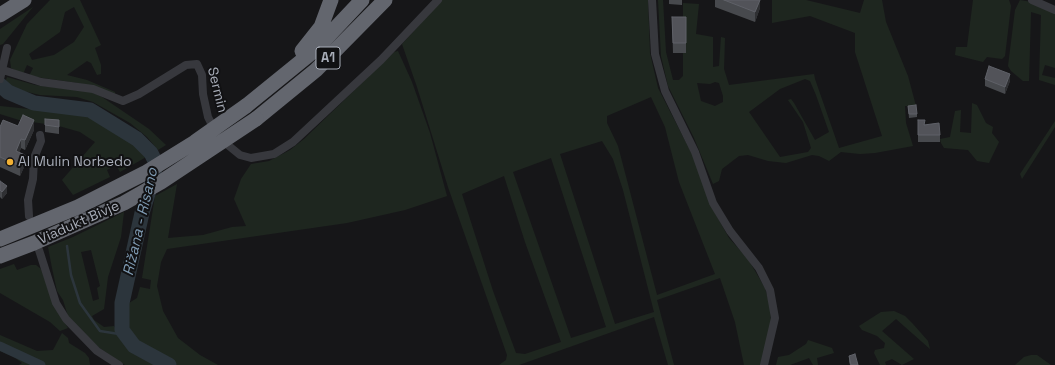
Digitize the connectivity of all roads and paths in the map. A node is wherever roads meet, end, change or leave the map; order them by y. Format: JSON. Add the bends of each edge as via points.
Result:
{"nodes":[{"id":1,"x":24,"y":0,"type":"edge"},
{"id":2,"x":323,"y":0,"type":"edge"},
{"id":3,"x":331,"y":0,"type":"edge"},
{"id":4,"x":362,"y":0,"type":"edge"},
{"id":5,"x":385,"y":0,"type":"edge"},
{"id":6,"x":438,"y":0,"type":"edge"},
{"id":7,"x":652,"y":0,"type":"edge"},
{"id":8,"x":1032,"y":0,"type":"edge"},
{"id":9,"x":1055,"y":10,"type":"edge"},
{"id":10,"x":0,"y":15,"type":"edge"},
{"id":11,"x":7,"y":48,"type":"dead end"},
{"id":12,"x":297,"y":58,"type":"junction"},
{"id":13,"x":1,"y":75,"type":"edge"},
{"id":14,"x":280,"y":76,"type":"junction"},
{"id":15,"x":40,"y":135,"type":"dead end"},
{"id":16,"x":29,"y":216,"type":"dead end"},
{"id":17,"x":0,"y":239,"type":"edge"},
{"id":18,"x":39,"y":250,"type":"dead end"},
{"id":19,"x":0,"y":256,"type":"edge"},
{"id":20,"x":119,"y":365,"type":"edge"},
{"id":21,"x":764,"y":365,"type":"edge"}],
"edges":[{"from":1,"to":10,"type":"highway"},
{"from":2,"to":12,"type":"highway","via":[[318,18]]},
{"from":3,"to":12,"type":"highway","via":[[321,27]]},
{"from":4,"to":14,"type":"highway","number":"A1","via":[[315,50]]},
{"from":5,"to":19,"type":"highway","name":"Viadukt Bivje","number":"A1","bridge":true,"via":[[316,70],[256,119],[180,170],[124,203]]},
{"from":6,"to":13,"type":"street","name":"Sermin","via":[[381,60],[293,142],[274,154],[251,158],[240,155],[218,137],[208,117],[198,64],[186,65],[123,101],[93,90]]},
{"from":7,"to":21,"type":"street","via":[[655,54],[665,91],[695,152],[713,203],[730,231],[759,268],[770,290],[775,318]]},
{"from":8,"to":9,"type":"street"},
{"from":11,"to":13,"type":"street"},
{"from":12,"to":14,"type":"highway"},
{"from":14,"to":17,"type":"highway","name":"Viadukt Bivje","number":"A1","bridge":true,"via":[[246,106],[145,173],[78,207]]},
{"from":15,"to":16,"type":"street","via":[[41,141],[34,158],[33,180],[28,200]]},
{"from":18,"to":20,"type":"street","via":[[56,303],[66,319],[97,351]]}]}
